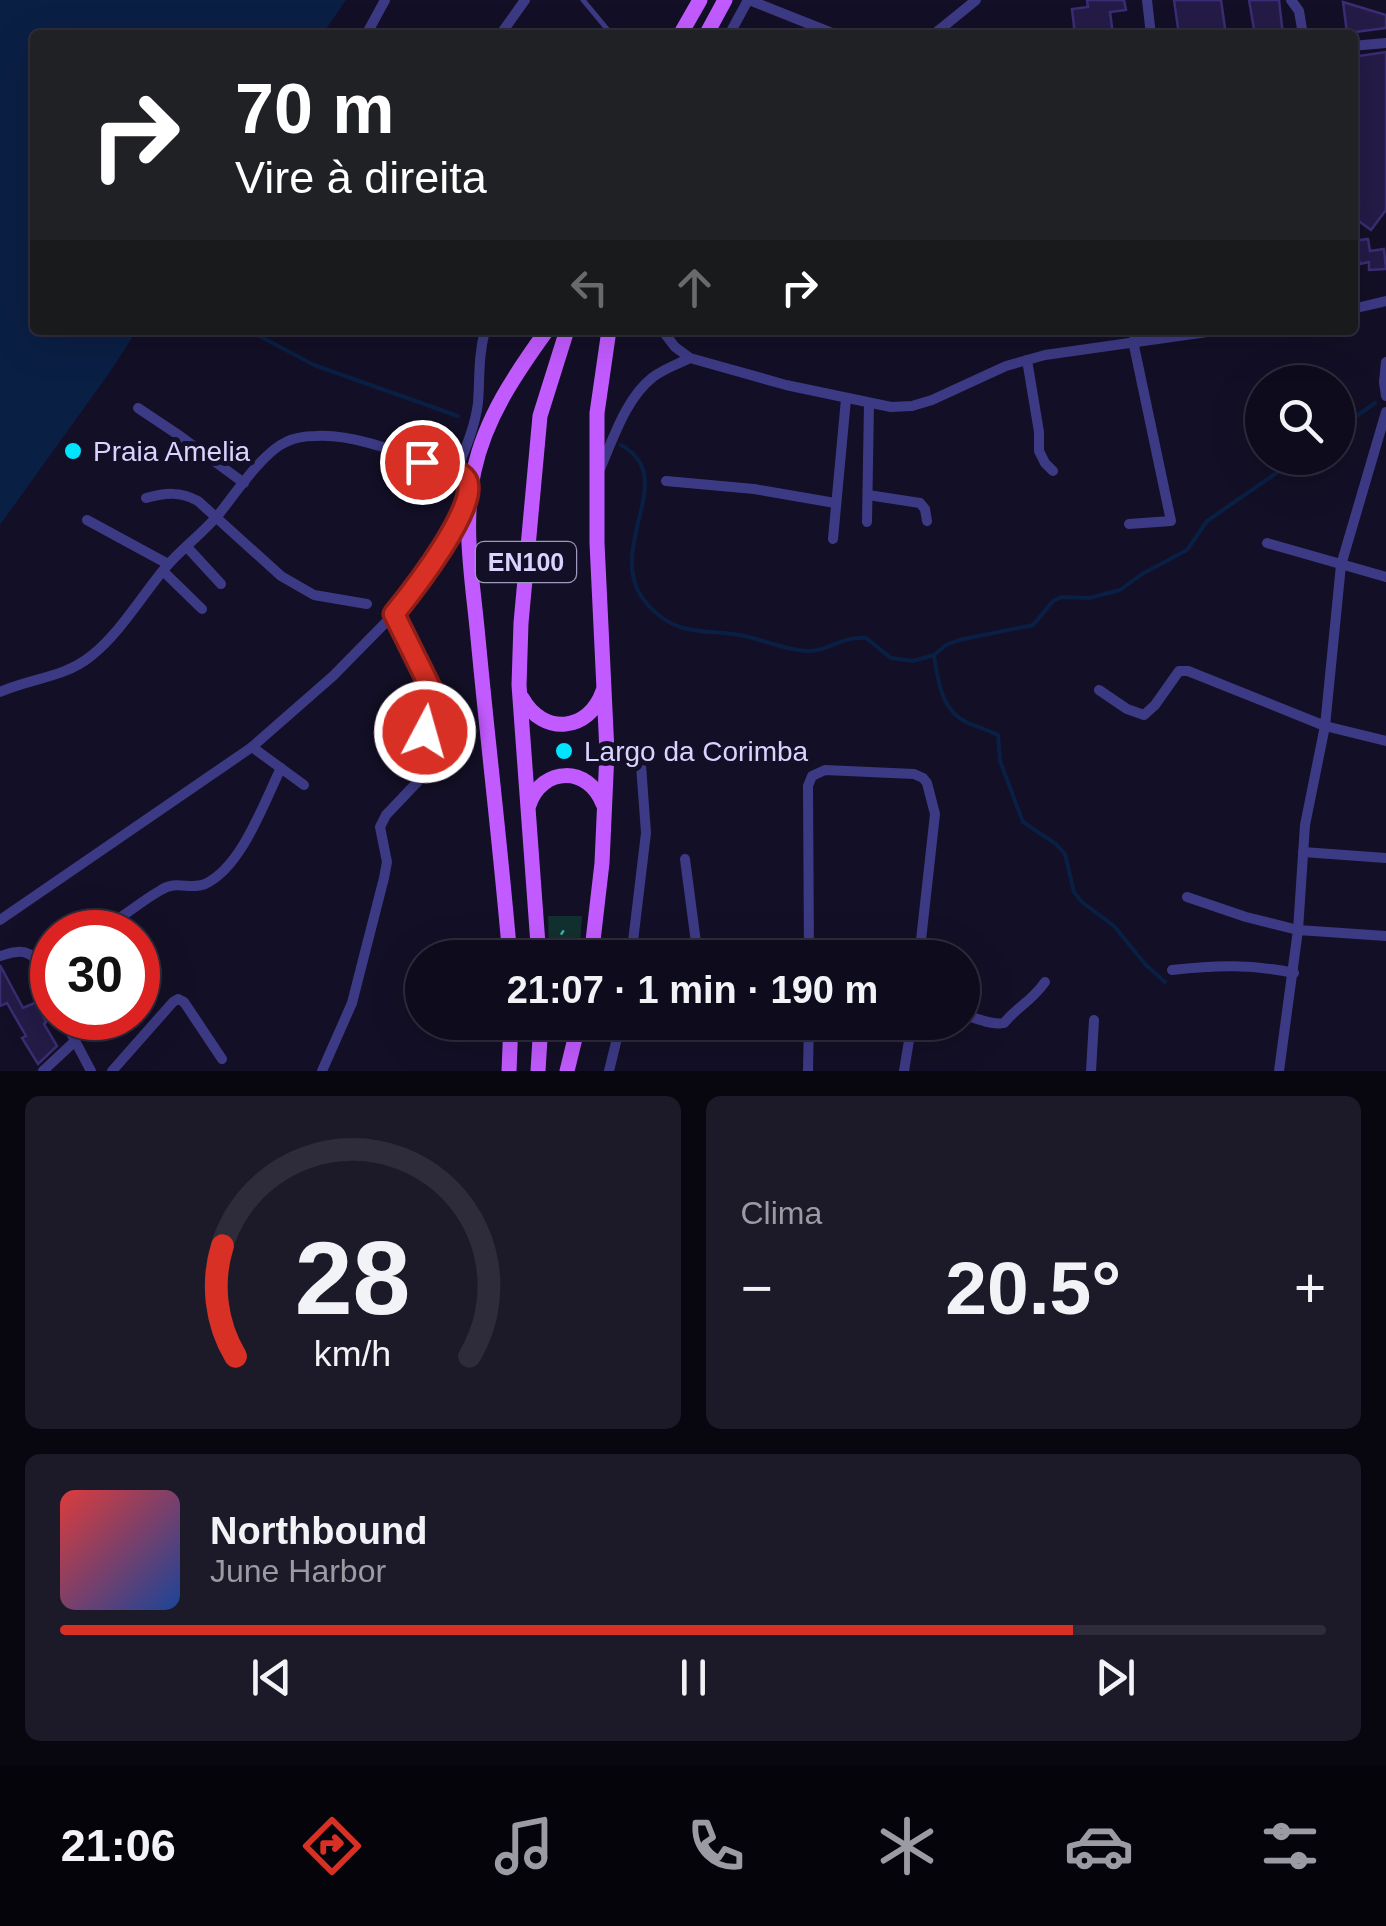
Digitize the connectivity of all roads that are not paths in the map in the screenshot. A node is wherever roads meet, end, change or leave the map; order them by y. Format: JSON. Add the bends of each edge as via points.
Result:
{"nodes":[{"id":1,"x":386,"y":0,"type":"edge"},
{"id":2,"x":525,"y":0,"type":"edge"},
{"id":3,"x":583,"y":0,"type":"edge"},
{"id":4,"x":700,"y":0,"type":"edge"},
{"id":5,"x":708,"y":0,"type":"edge"},
{"id":6,"x":725,"y":0,"type":"edge"},
{"id":7,"x":748,"y":0,"type":"edge"},
{"id":8,"x":976,"y":0,"type":"edge"},
{"id":9,"x":1147,"y":0,"type":"edge"},
{"id":10,"x":1290,"y":0,"type":"edge"},
{"id":11,"x":739,"y":15,"type":"junction"},
{"id":12,"x":369,"y":30,"type":"edge"},
{"id":13,"x":504,"y":30,"type":"edge"},
{"id":14,"x":608,"y":30,"type":"edge"},
{"id":15,"x":683,"y":30,"type":"edge"},
{"id":16,"x":692,"y":30,"type":"edge"},
{"id":17,"x":709,"y":30,"type":"edge"},
{"id":18,"x":732,"y":30,"type":"edge"},
{"id":19,"x":739,"y":30,"type":"edge"},
{"id":20,"x":824,"y":30,"type":"edge"},
{"id":21,"x":939,"y":30,"type":"edge"},
{"id":22,"x":1150,"y":30,"type":"edge"},
{"id":23,"x":1301,"y":30,"type":"edge"},
{"id":24,"x":1386,"y":43,"type":"edge"},
{"id":25,"x":1358,"y":45,"type":"edge"},
{"id":26,"x":1386,"y":301,"type":"edge"},
{"id":27,"x":1358,"y":308,"type":"edge"},
{"id":28,"x":484,"y":335,"type":"edge"},
{"id":29,"x":544,"y":335,"type":"edge"},
{"id":30,"x":566,"y":335,"type":"edge"},
{"id":31,"x":608,"y":335,"type":"edge"},
{"id":32,"x":666,"y":335,"type":"edge"},
{"id":33,"x":1180,"y":335,"type":"edge"},
{"id":34,"x":1133,"y":341,"type":"junction"},
{"id":35,"x":690,"y":358,"type":"junction"},
{"id":36,"x":1027,"y":360,"type":"junction"},
{"id":37,"x":1386,"y":362,"type":"edge"},
{"id":38,"x":1386,"y":395,"type":"edge"},
{"id":39,"x":846,"y":399,"type":"junction"},
{"id":40,"x":869,"y":403,"type":"junction"},
{"id":41,"x":138,"y":408,"type":"dead end"},
{"id":42,"x":1386,"y":412,"type":"edge"},
{"id":43,"x":1053,"y":471,"type":"dead end"},
{"id":44,"x":456,"y":472,"type":"junction"},
{"id":45,"x":597,"y":478,"type":"junction"},
{"id":46,"x":666,"y":481,"type":"dead end"},
{"id":47,"x":244,"y":483,"type":"junction"},
{"id":48,"x":868,"y":495,"type":"junction"},
{"id":49,"x":146,"y":498,"type":"dead end"},
{"id":50,"x":835,"y":503,"type":"junction"},
{"id":51,"x":216,"y":517,"type":"junction"},
{"id":52,"x":86,"y":520,"type":"dead end"},
{"id":53,"x":927,"y":521,"type":"dead end"},
{"id":54,"x":867,"y":522,"type":"dead end"},
{"id":55,"x":1128,"y":524,"type":"dead end"},
{"id":56,"x":833,"y":539,"type":"dead end"},
{"id":57,"x":1266,"y":543,"type":"dead end"},
{"id":58,"x":187,"y":546,"type":"junction"},
{"id":59,"x":1341,"y":564,"type":"junction"},
{"id":60,"x":165,"y":568,"type":"junction"},
{"id":61,"x":1386,"y":577,"type":"edge"},
{"id":62,"x":222,"y":584,"type":"dead end"},
{"id":63,"x":367,"y":604,"type":"dead end"},
{"id":64,"x":202,"y":609,"type":"dead end"},
{"id":65,"x":394,"y":614,"type":"junction"},
{"id":66,"x":604,"y":682,"type":"junction"},
{"id":67,"x":519,"y":685,"type":"junction"},
{"id":68,"x":1099,"y":690,"type":"dead end"},
{"id":69,"x":0,"y":692,"type":"edge"},
{"id":70,"x":1325,"y":726,"type":"junction"},
{"id":71,"x":1386,"y":741,"type":"edge"},
{"id":72,"x":252,"y":747,"type":"junction"},
{"id":73,"x":641,"y":765,"type":"dead end"},
{"id":74,"x":281,"y":768,"type":"junction"},
{"id":75,"x":304,"y":785,"type":"dead end"},
{"id":76,"x":604,"y":813,"type":"junction"},
{"id":77,"x":528,"y":816,"type":"junction"},
{"id":78,"x":1303,"y":852,"type":"junction"},
{"id":79,"x":1386,"y":858,"type":"edge"},
{"id":80,"x":685,"y":860,"type":"dead end"},
{"id":81,"x":1186,"y":898,"type":"dead end"},
{"id":82,"x":130,"y":910,"type":"edge"},
{"id":83,"x":0,"y":920,"type":"edge"},
{"id":84,"x":1298,"y":930,"type":"junction"},
{"id":85,"x":1386,"y":936,"type":"edge"},
{"id":86,"x":508,"y":940,"type":"edge"},
{"id":87,"x":538,"y":940,"type":"edge"},
{"id":88,"x":594,"y":940,"type":"edge"},
{"id":89,"x":633,"y":940,"type":"edge"},
{"id":90,"x":696,"y":940,"type":"edge"},
{"id":91,"x":809,"y":940,"type":"edge"},
{"id":92,"x":921,"y":940,"type":"edge"},
{"id":93,"x":30,"y":955,"type":"edge"},
{"id":94,"x":0,"y":956,"type":"edge"},
{"id":95,"x":1172,"y":970,"type":"dead end"},
{"id":96,"x":1294,"y":973,"type":"junction"},
{"id":97,"x":1045,"y":982,"type":"dead end"},
{"id":98,"x":980,"y":1018,"type":"edge"},
{"id":99,"x":1094,"y":1020,"type":"dead end"},
{"id":100,"x":510,"y":1040,"type":"edge"},
{"id":101,"x":539,"y":1040,"type":"edge"},
{"id":102,"x":575,"y":1040,"type":"edge"},
{"id":103,"x":616,"y":1040,"type":"edge"},
{"id":104,"x":809,"y":1040,"type":"edge"},
{"id":105,"x":909,"y":1040,"type":"edge"},
{"id":106,"x":74,"y":1042,"type":"joint"},
{"id":107,"x":222,"y":1058,"type":"dead end"},
{"id":108,"x":43,"y":1071,"type":"edge"},
{"id":109,"x":90,"y":1071,"type":"edge"},
{"id":110,"x":112,"y":1071,"type":"edge"},
{"id":111,"x":322,"y":1071,"type":"edge"},
{"id":112,"x":509,"y":1071,"type":"edge"},
{"id":113,"x":538,"y":1071,"type":"edge"},
{"id":114,"x":567,"y":1071,"type":"edge"},
{"id":115,"x":609,"y":1071,"type":"edge"},
{"id":116,"x":808,"y":1071,"type":"edge"},
{"id":117,"x":904,"y":1071,"type":"edge"},
{"id":118,"x":1091,"y":1071,"type":"edge"},
{"id":119,"x":1279,"y":1071,"type":"edge"}],
"edges":[{"from":1,"to":12,"type":"street"},
{"from":2,"to":13,"type":"street"},
{"from":3,"to":14,"type":"lane"},
{"from":4,"to":15,"type":"main road"},
{"from":5,"to":16,"type":"main road"},
{"from":6,"to":17,"type":"main road"},
{"from":7,"to":11,"type":"street"},
{"from":7,"to":20,"type":"street"},
{"from":8,"to":21,"type":"street"},
{"from":9,"to":22,"type":"street"},
{"from":10,"to":23,"type":"street"},
{"from":11,"to":18,"type":"street"},
{"from":11,"to":19,"type":"street"},
{"from":24,"to":25,"type":"street"},
{"from":26,"to":27,"type":"street"},
{"from":28,"to":44,"type":"street","via":[[478,405]]},
{"from":29,"to":86,"type":"main road","number":"EN100","via":[[494,413],[469,503]]},
{"from":30,"to":67,"type":"main road","number":"EN100","via":[[540,416]]},
{"from":31,"to":45,"type":"main road","number":"EN100","via":[[597,413]]},
{"from":32,"to":35,"type":"street"},
{"from":33,"to":34,"type":"street"},
{"from":34,"to":36,"type":"street"},
{"from":34,"to":55,"type":"street","via":[[1170,521]]},
{"from":35,"to":39,"type":"street"},
{"from":35,"to":45,"type":"street","via":[[643,386]]},
{"from":36,"to":40,"type":"street","via":[[912,406]]},
{"from":36,"to":43,"type":"street","via":[[1039,450]]},
{"from":37,"to":38,"type":"street"},
{"from":39,"to":40,"type":"street"},
{"from":39,"to":50,"type":"street"},
{"from":40,"to":48,"type":"street"},
{"from":41,"to":47,"type":"street"},
{"from":42,"to":59,"type":"street"},
{"from":44,"to":47,"type":"street","via":[[355,440],[313,436],[288,440]]},
{"from":44,"to":65,"type":"street","via":[[466,478],[469,496],[438,556]]},
{"from":45,"to":66,"type":"main road","number":"EN100"},
{"from":46,"to":50,"type":"street"},
{"from":47,"to":51,"type":"street"},
{"from":48,"to":53,"type":"street","via":[[920,503]]},
{"from":48,"to":54,"type":"street"},
{"from":49,"to":51,"type":"street","via":[[179,494]]},
{"from":50,"to":56,"type":"street"},
{"from":51,"to":58,"type":"street"},
{"from":51,"to":63,"type":"street","via":[[296,586]]},
{"from":52,"to":60,"type":"street"},
{"from":57,"to":59,"type":"street"},
{"from":58,"to":60,"type":"street"},
{"from":58,"to":62,"type":"street"},
{"from":59,"to":61,"type":"street"},
{"from":59,"to":70,"type":"street"},
{"from":60,"to":64,"type":"street"},
{"from":60,"to":69,"type":"street","via":[[92,656],[70,671]]},
{"from":65,"to":72,"type":"street"},
{"from":65,"to":111,"type":"street","via":[[432,691],[427,766],[380,827],[384,878],[352,1003]]},
{"from":66,"to":67,"type":"main road","via":[[596,707],[566,724],[534,715]]},
{"from":66,"to":76,"type":"main road","number":"EN100"},
{"from":67,"to":77,"type":"main road","number":"EN100"},
{"from":68,"to":70,"type":"street","via":[[1144,716],[1182,670]]},
{"from":70,"to":71,"type":"street"},
{"from":70,"to":78,"type":"street"},
{"from":72,"to":74,"type":"street"},
{"from":72,"to":83,"type":"street"},
{"from":73,"to":89,"type":"street","via":[[646,833]]},
{"from":74,"to":75,"type":"street"},
{"from":74,"to":82,"type":"street","via":[[241,848],[217,876],[193,887],[172,884]]},
{"from":76,"to":77,"type":"main road","via":[[592,785],[564,775],[539,786]]},
{"from":76,"to":88,"type":"main road","number":"EN100"},
{"from":77,"to":87,"type":"main road","number":"EN100"},
{"from":78,"to":79,"type":"street"},
{"from":78,"to":84,"type":"street"},
{"from":80,"to":90,"type":"street"},
{"from":81,"to":84,"type":"street"},
{"from":84,"to":85,"type":"street"},
{"from":84,"to":96,"type":"street"},
{"from":91,"to":92,"type":"street","via":[[808,786],[825,770],[923,778],[934,814]]},
{"from":93,"to":94,"type":"street"},
{"from":95,"to":96,"type":"street","via":[[1261,966]]},
{"from":96,"to":119,"type":"street"},
{"from":97,"to":98,"type":"street","via":[[1004,1023]]},
{"from":99,"to":118,"type":"street"},
{"from":100,"to":112,"type":"main road"},
{"from":101,"to":113,"type":"main road"},
{"from":102,"to":114,"type":"main road"},
{"from":103,"to":115,"type":"street"},
{"from":104,"to":116,"type":"street"},
{"from":105,"to":117,"type":"street"},
{"from":106,"to":108,"type":"street"},
{"from":106,"to":109,"type":"street"},
{"from":107,"to":110,"type":"street","via":[[178,1000]]}]}
